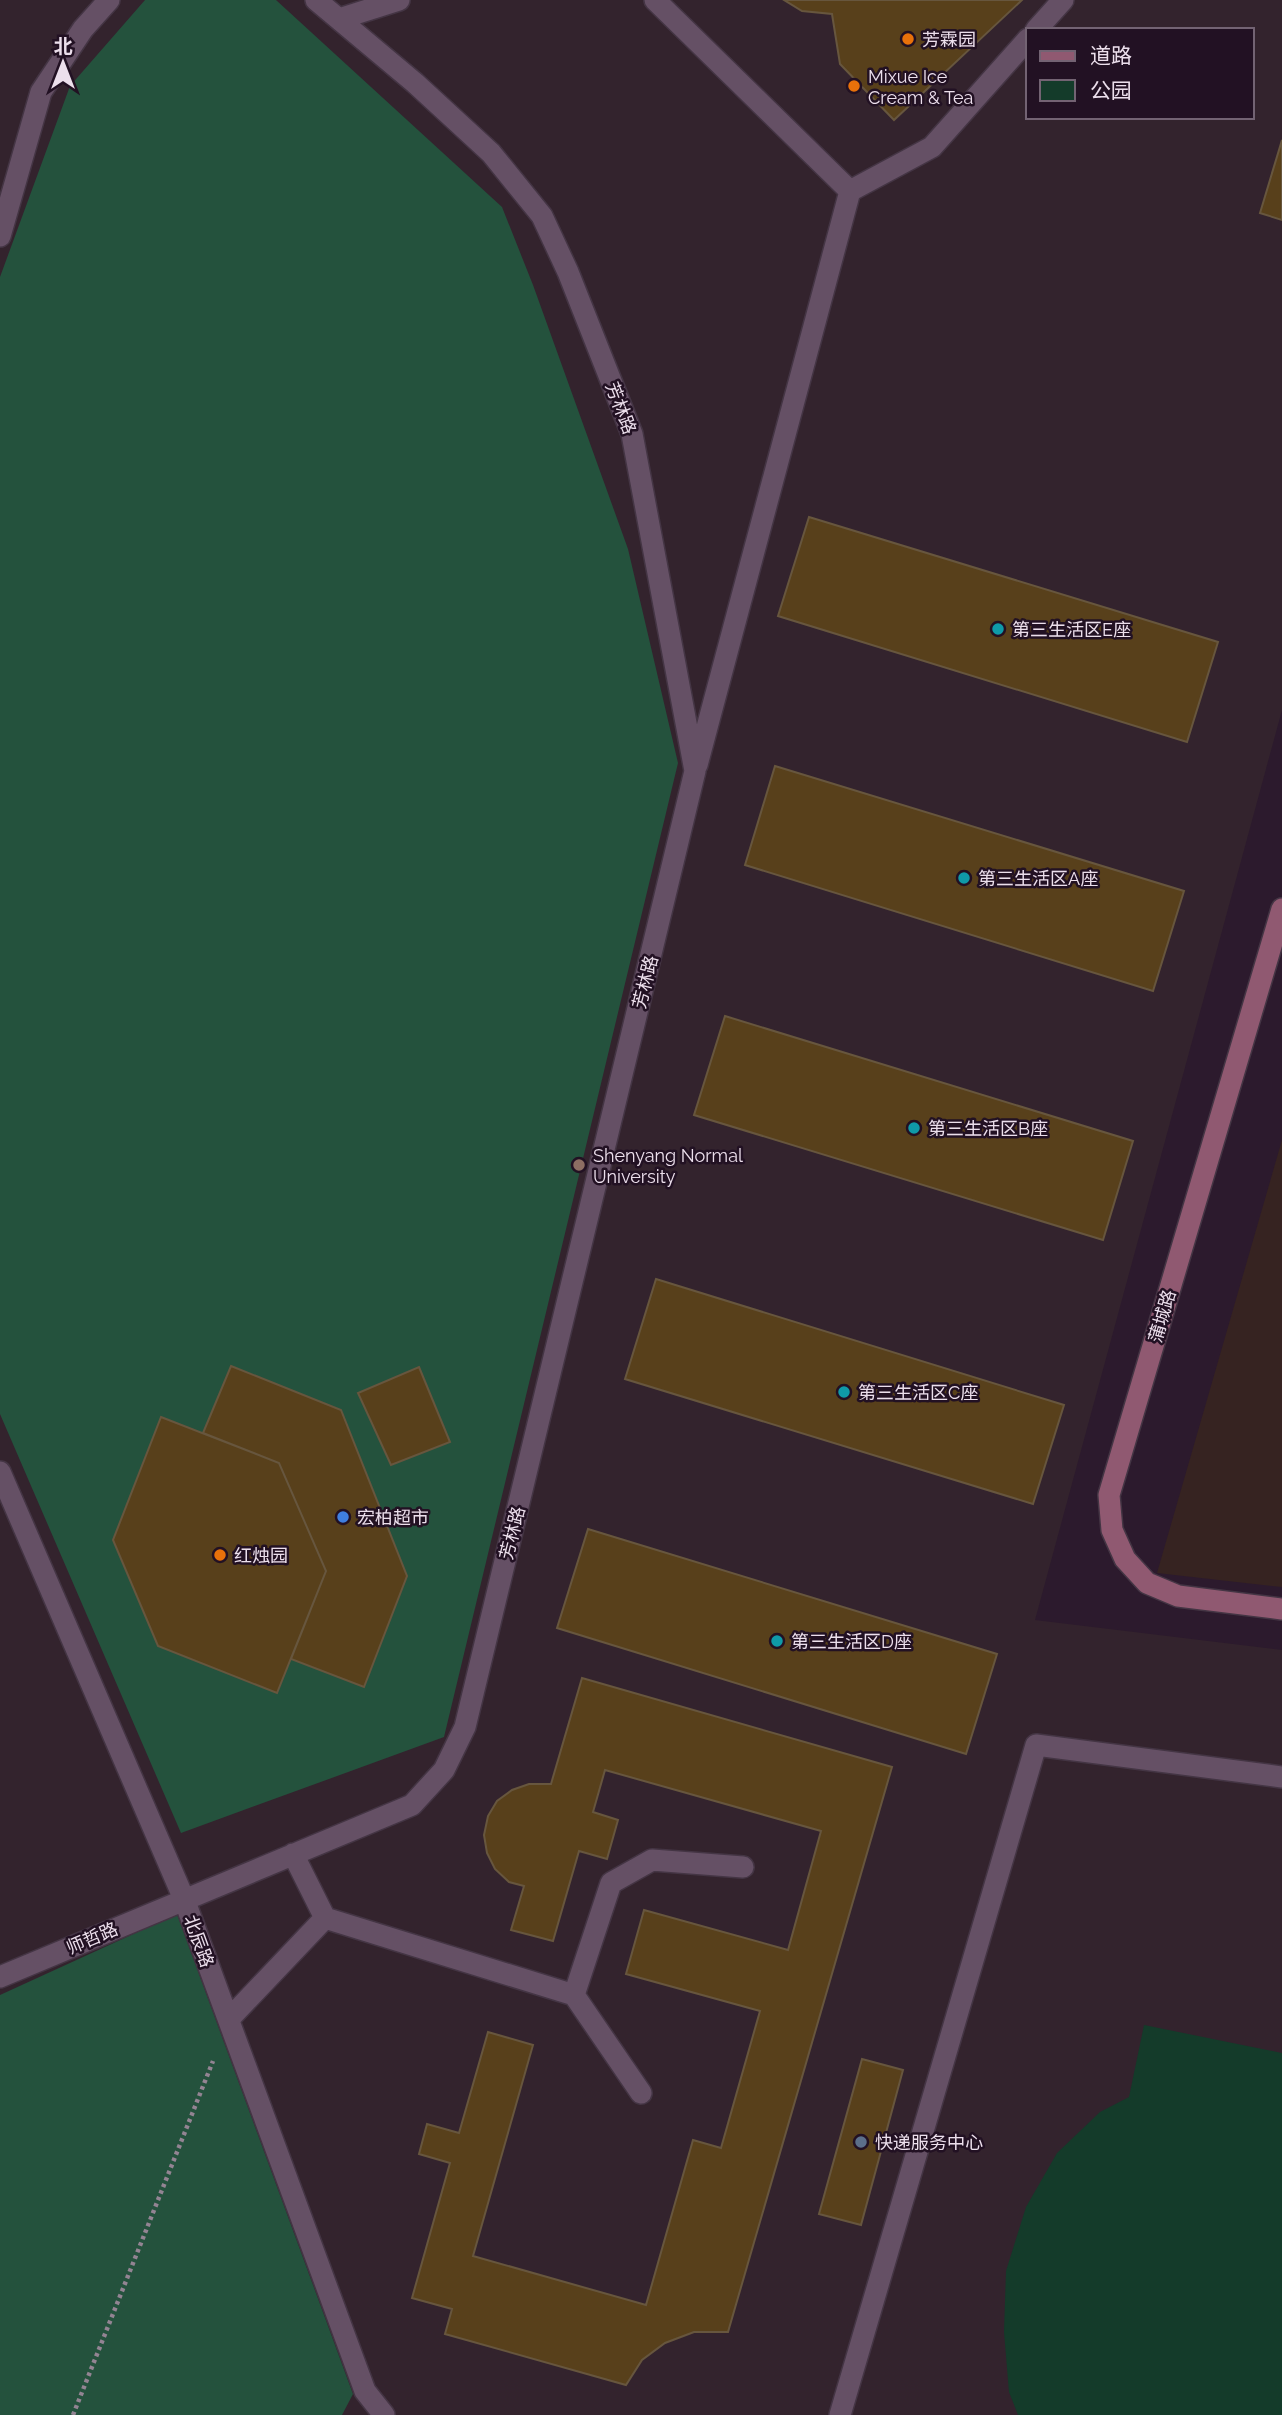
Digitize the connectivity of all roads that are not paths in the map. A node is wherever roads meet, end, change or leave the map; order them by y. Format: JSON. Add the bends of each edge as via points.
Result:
{"nodes":[{"id":1,"x":109,"y":0,"type":"edge"},
{"id":2,"x":316,"y":0,"type":"edge"},
{"id":3,"x":399,"y":0,"type":"edge"},
{"id":4,"x":655,"y":0,"type":"edge"},
{"id":5,"x":1063,"y":0,"type":"edge"},
{"id":6,"x":339,"y":19,"type":"junction"},
{"id":7,"x":1039,"y":28,"type":"edge"},
{"id":8,"x":1026,"y":41,"type":"edge"},
{"id":9,"x":850,"y":191,"type":"junction"},
{"id":10,"x":0,"y":236,"type":"edge"},
{"id":11,"x":695,"y":771,"type":"junction"},
{"id":12,"x":1282,"y":909,"type":"edge"},
{"id":13,"x":0,"y":1472,"type":"edge"},
{"id":14,"x":1282,"y":1609,"type":"edge"},
{"id":15,"x":1282,"y":1777,"type":"edge"},
{"id":16,"x":293,"y":1854,"type":"junction"},
{"id":17,"x":743,"y":1867,"type":"dead end"},
{"id":18,"x":184,"y":1899,"type":"junction"},
{"id":19,"x":325,"y":1918,"type":"junction"},
{"id":20,"x":0,"y":1977,"type":"edge"},
{"id":21,"x":574,"y":1995,"type":"junction"},
{"id":22,"x":229,"y":2020,"type":"junction"},
{"id":23,"x":641,"y":2093,"type":"dead end"},
{"id":24,"x":384,"y":2415,"type":"edge"},
{"id":25,"x":841,"y":2415,"type":"edge"}],
"edges":[{"from":1,"to":10,"type":"street","via":[[83,29],[41,92]]},
{"from":2,"to":6,"type":"street","name":"芳林路"},
{"from":3,"to":6,"type":"street"},
{"from":4,"to":9,"type":"street"},
{"from":5,"to":7,"type":"street"},
{"from":6,"to":11,"type":"street","name":"芳林路","via":[[491,153],[542,216],[632,434]]},
{"from":8,"to":9,"type":"street","via":[[932,146]]},
{"from":9,"to":11,"type":"street"},
{"from":11,"to":16,"type":"street","name":"芳林路","via":[[465,1727],[444,1770],[412,1805]]},
{"from":12,"to":14,"type":"street","name":"蒲城路","via":[[1109,1494],[1112,1530],[1125,1559],[1147,1583],[1178,1595]]},
{"from":13,"to":18,"type":"street","name":"北辰路"},
{"from":15,"to":25,"type":"street","via":[[1036,1745]]},
{"from":16,"to":18,"type":"street","name":"芳林路"},
{"from":16,"to":19,"type":"street"},
{"from":17,"to":21,"type":"street","via":[[652,1860],[611,1883]]},
{"from":18,"to":20,"type":"street","name":"师哲路"},
{"from":18,"to":22,"type":"street","name":"北辰路"},
{"from":19,"to":21,"type":"street"},
{"from":19,"to":22,"type":"street"},
{"from":21,"to":23,"type":"street"},
{"from":22,"to":24,"type":"street","name":"北辰路","via":[[365,2391]]}]}
